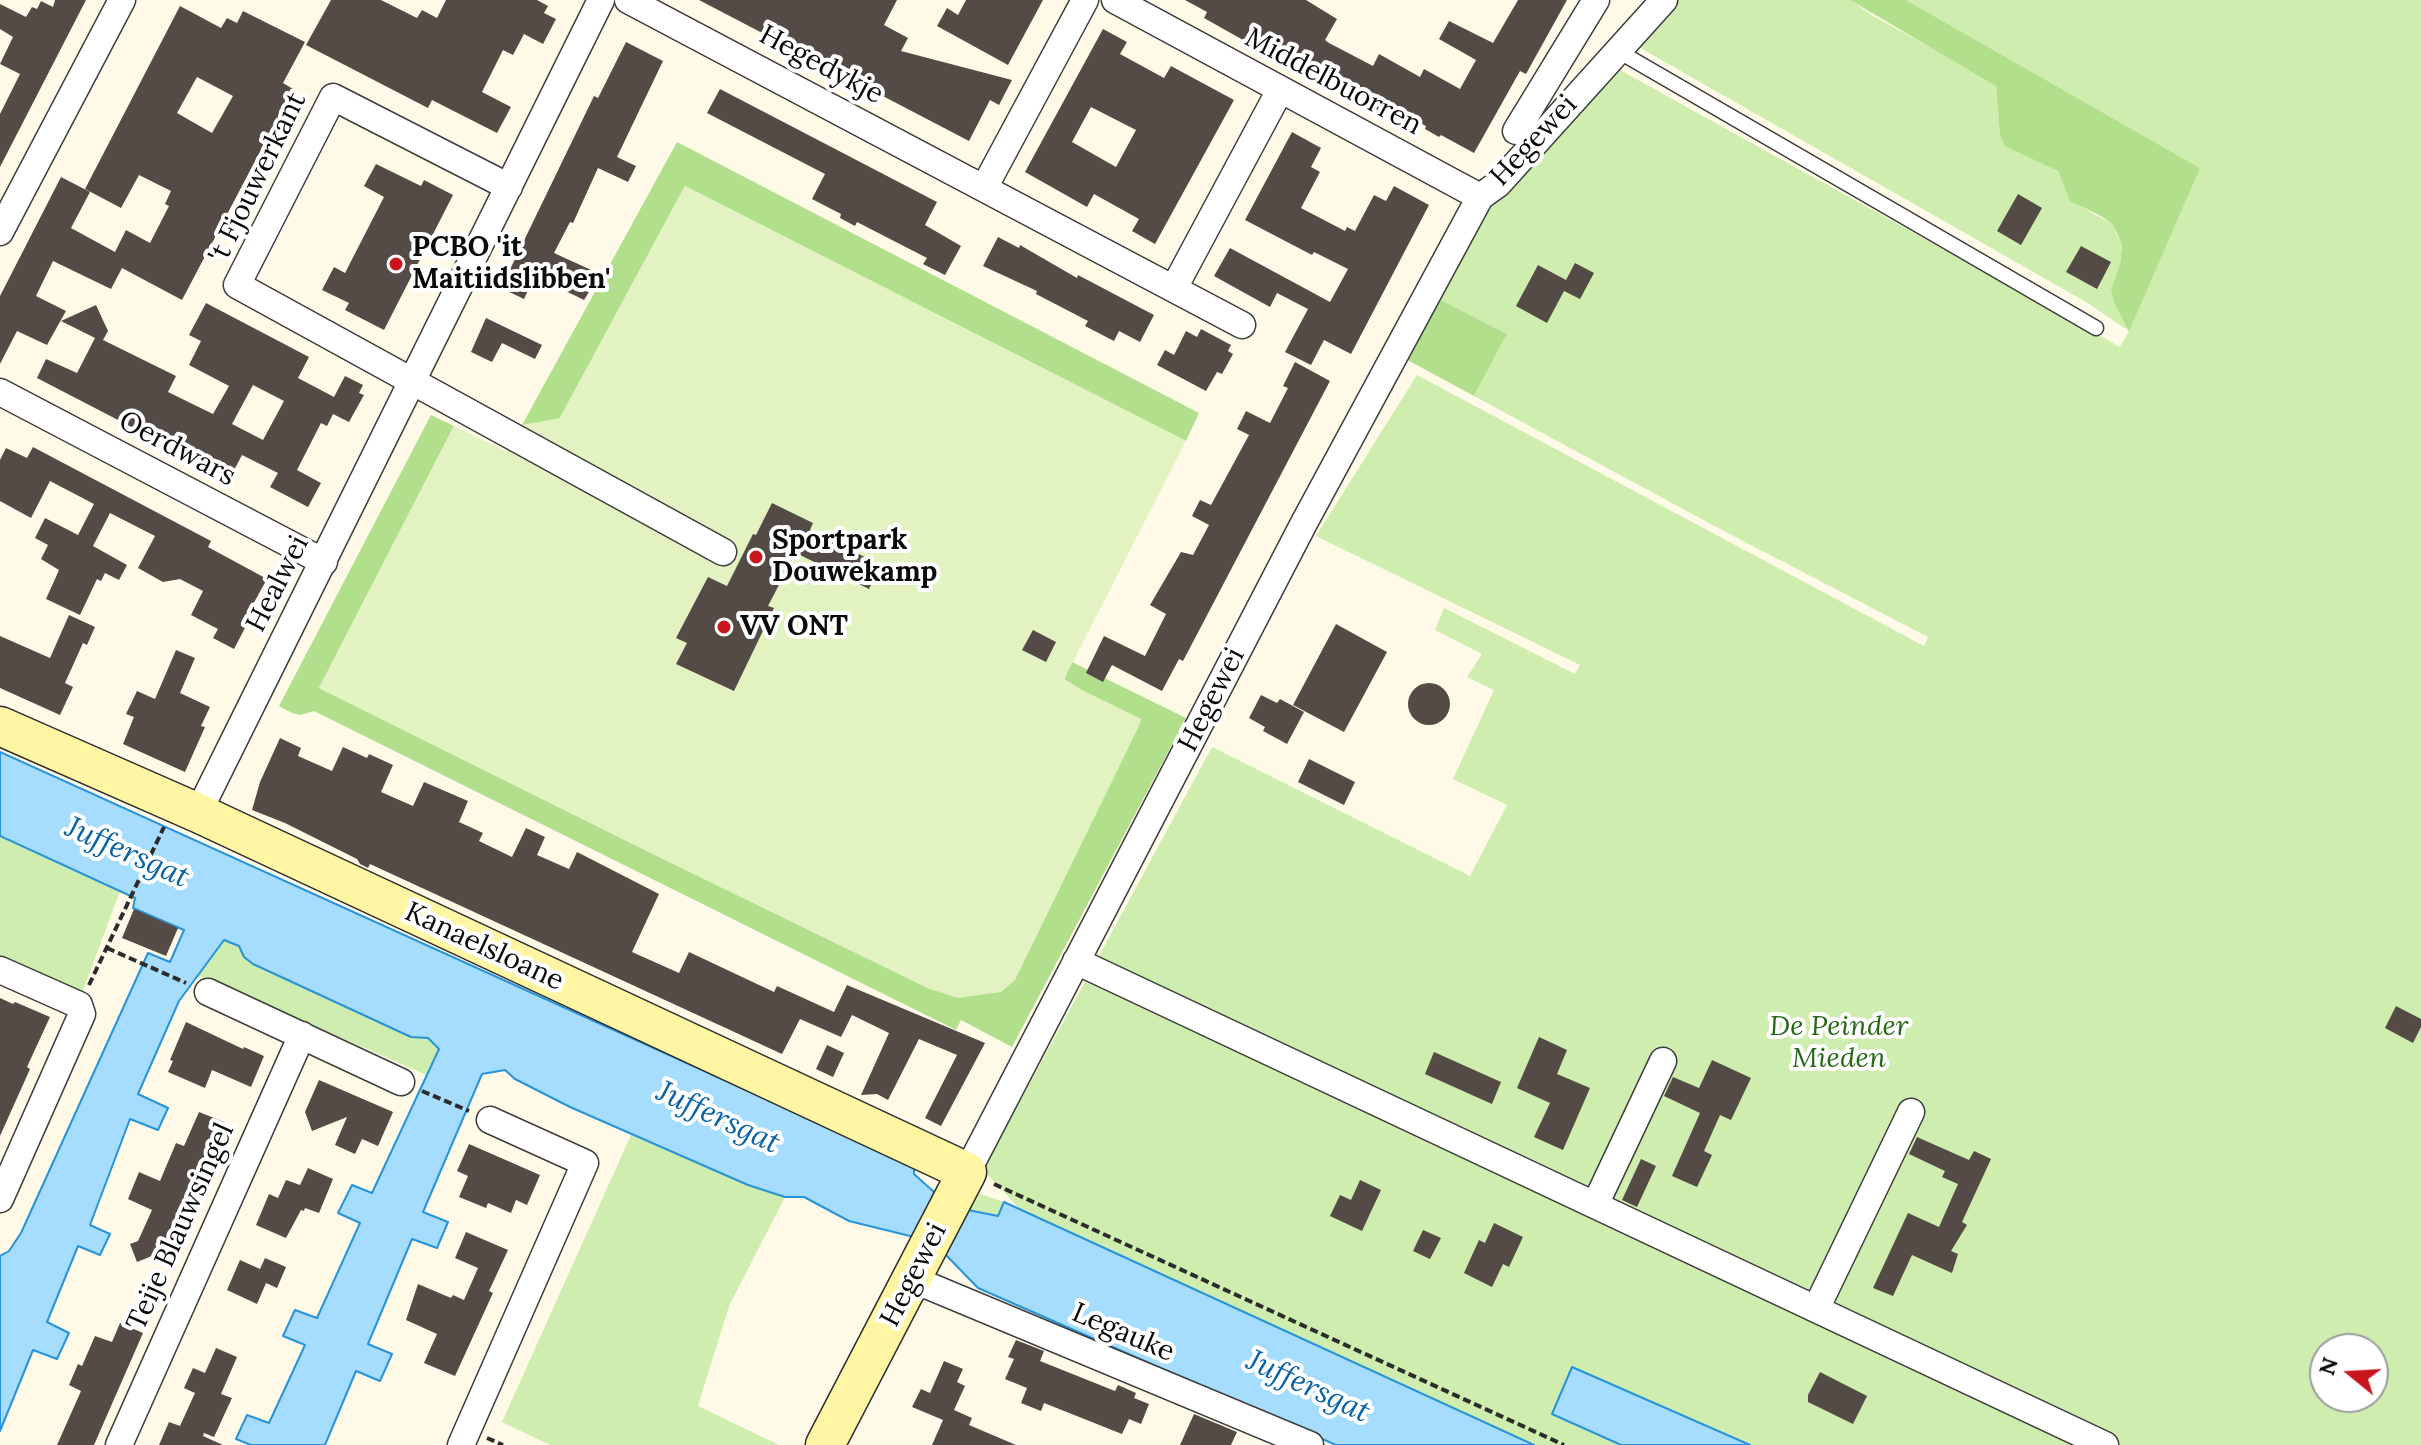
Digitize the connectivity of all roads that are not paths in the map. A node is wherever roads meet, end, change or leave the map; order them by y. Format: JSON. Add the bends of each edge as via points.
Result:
{"nodes":[{"id":1,"x":122,"y":0,"type":"edge"},
{"id":2,"x":601,"y":0,"type":"edge"},
{"id":3,"x":628,"y":0,"type":"edge"},
{"id":4,"x":1085,"y":0,"type":"edge"},
{"id":5,"x":1115,"y":0,"type":"edge"},
{"id":6,"x":1596,"y":0,"type":"edge"},
{"id":7,"x":1664,"y":0,"type":"edge"},
{"id":8,"x":1618,"y":51,"type":"junction"},
{"id":9,"x":1280,"y":90,"type":"junction"},
{"id":10,"x":1516,"y":131,"type":"dead end"},
{"id":11,"x":509,"y":187,"type":"junction"},
{"id":12,"x":984,"y":188,"type":"junction"},
{"id":13,"x":1480,"y":197,"type":"junction"},
{"id":14,"x":0,"y":232,"type":"edge"},
{"id":15,"x":1174,"y":288,"type":"junction"},
{"id":16,"x":1242,"y":325,"type":"dead end"},
{"id":17,"x":2096,"y":328,"type":"dead end"},
{"id":18,"x":414,"y":382,"type":"junction"},
{"id":19,"x":0,"y":392,"type":"edge"},
{"id":20,"x":723,"y":552,"type":"dead end"},
{"id":21,"x":324,"y":562,"type":"junction"},
{"id":22,"x":0,"y":726,"type":"edge"},
{"id":23,"x":182,"y":817,"type":"junction"},
{"id":24,"x":1076,"y":961,"type":"junction"},
{"id":25,"x":0,"y":970,"type":"edge"},
{"id":26,"x":208,"y":992,"type":"road end"},
{"id":27,"x":302,"y":1035,"type":"junction"},
{"id":28,"x":1663,"y":1061,"type":"dead end"},
{"id":29,"x":401,"y":1082,"type":"road end"},
{"id":30,"x":1911,"y":1112,"type":"dead end"},
{"id":31,"x":490,"y":1120,"type":"road end"},
{"id":32,"x":964,"y":1178,"type":"junction"},
{"id":33,"x":0,"y":1199,"type":"edge"},
{"id":34,"x":1595,"y":1205,"type":"junction"},
{"id":35,"x":917,"y":1268,"type":"junction"},
{"id":36,"x":1816,"y":1309,"type":"junction"},
{"id":37,"x":119,"y":1445,"type":"edge"},
{"id":38,"x":461,"y":1445,"type":"edge"},
{"id":39,"x":825,"y":1445,"type":"edge"},
{"id":40,"x":1310,"y":1445,"type":"edge"},
{"id":41,"x":2105,"y":1445,"type":"edge"}],
"edges":[{"from":1,"to":14,"type":"street"},
{"from":2,"to":11,"type":"street","name":"Healwei"},
{"from":3,"to":12,"type":"street","name":"Hegedykje"},
{"from":4,"to":12,"type":"street"},
{"from":5,"to":9,"type":"street","name":"Middelbuorren"},
{"from":6,"to":10,"type":"street"},
{"from":7,"to":8,"type":"street","name":"Hegewei"},
{"from":8,"to":13,"type":"street","name":"Hegewei","via":[[1498,184]]},
{"from":8,"to":17,"type":"lane"},
{"from":9,"to":13,"type":"street","name":"Middelbuorren"},
{"from":9,"to":15,"type":"street"},
{"from":11,"to":18,"type":"street","name":"Healwei"},
{"from":11,"to":18,"type":"street","name":"'t Fjouwerkant","via":[[333,97],[237,285]]},
{"from":12,"to":15,"type":"street","name":"Hegedykje"},
{"from":13,"to":24,"type":"street","name":"Hegewei"},
{"from":15,"to":16,"type":"street","name":"Hegedykje"},
{"from":18,"to":20,"type":"street"},
{"from":18,"to":21,"type":"street","name":"Healwei"},
{"from":19,"to":21,"type":"street","name":"Oerdwars"},
{"from":21,"to":23,"type":"street","name":"Healwei"},
{"from":22,"to":23,"type":"street","name":"Kanaelsloane"},
{"from":23,"to":32,"type":"street","name":"Kanaelsloane"},
{"from":24,"to":32,"type":"street","name":"Hegewei"},
{"from":24,"to":34,"type":"street"},
{"from":25,"to":33,"type":"street","via":[[79,1005],[82,1014]]},
{"from":26,"to":27,"type":"street"},
{"from":27,"to":29,"type":"street"},
{"from":27,"to":37,"type":"street","name":"Teije Blauwsingel"},
{"from":28,"to":34,"type":"street"},
{"from":30,"to":36,"type":"street"},
{"from":31,"to":38,"type":"street","via":[[585,1163]]},
{"from":32,"to":35,"type":"street","name":"Hegewei"},
{"from":34,"to":36,"type":"street"},
{"from":35,"to":39,"type":"street","name":"Hegewei"},
{"from":35,"to":40,"type":"street","name":"Legauke"},
{"from":36,"to":41,"type":"street"}]}
